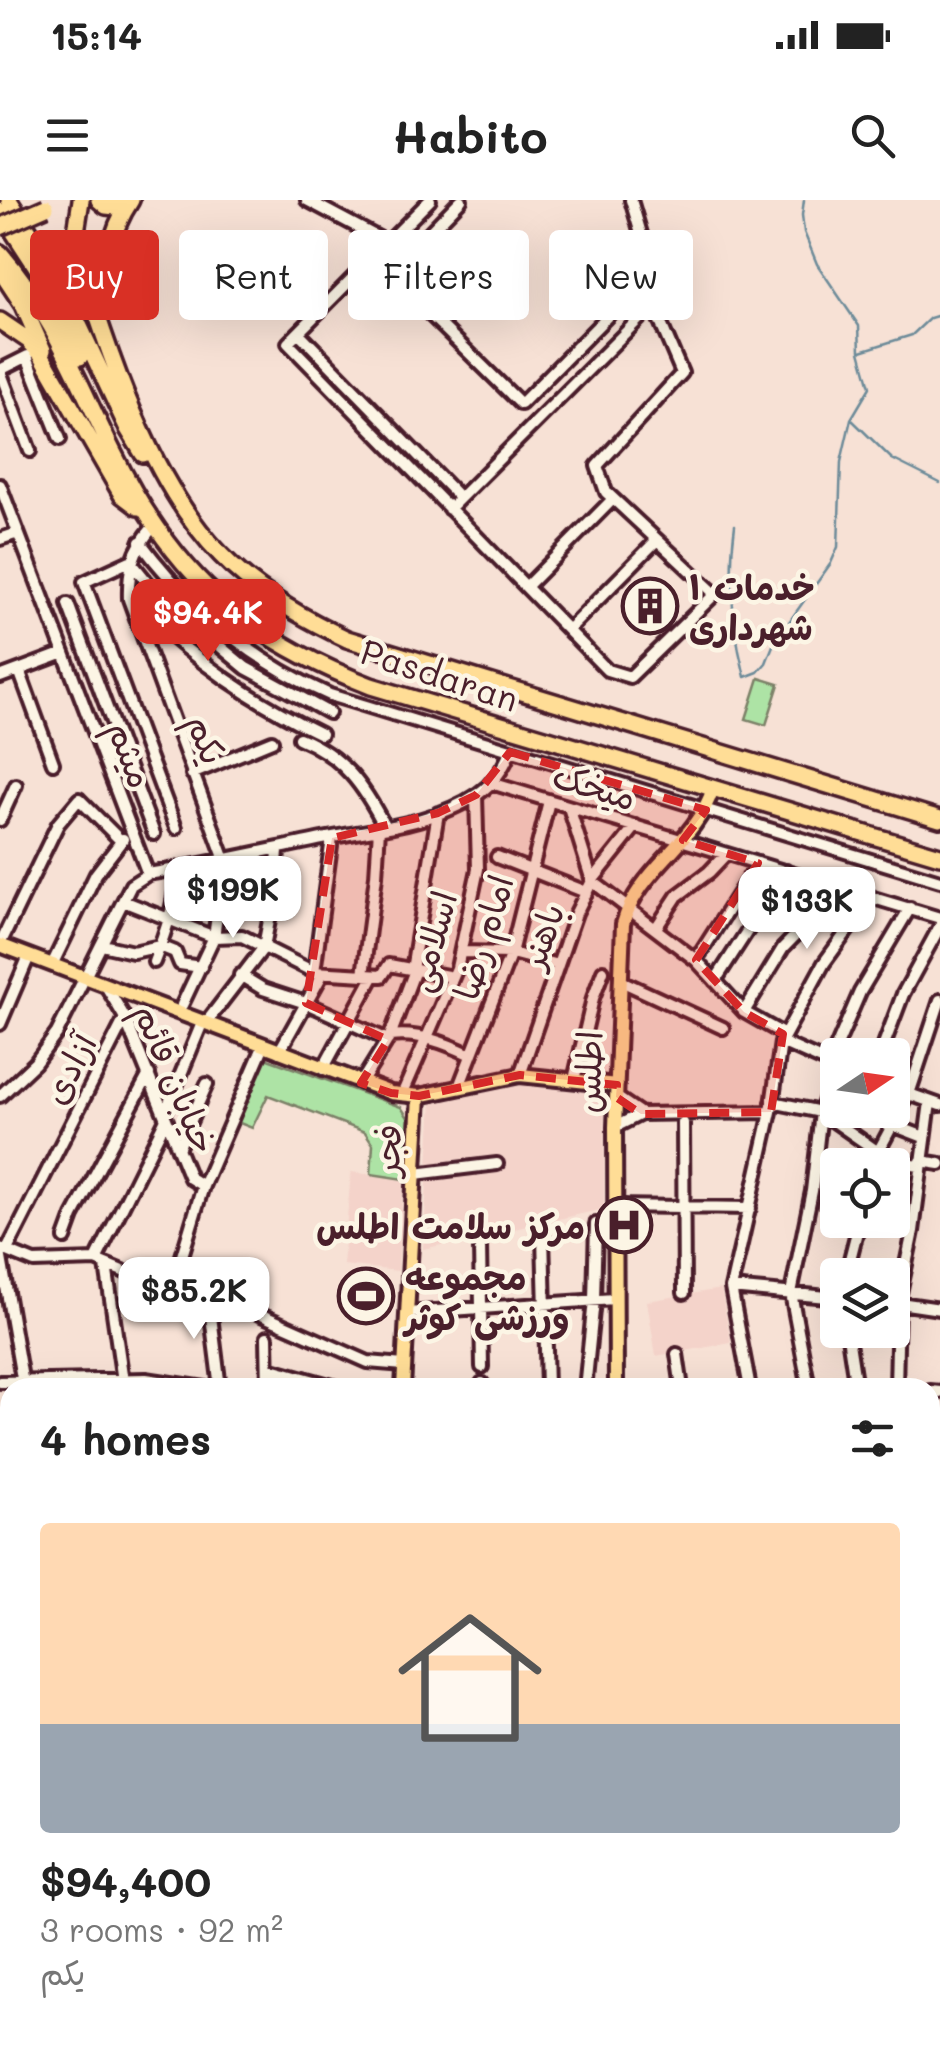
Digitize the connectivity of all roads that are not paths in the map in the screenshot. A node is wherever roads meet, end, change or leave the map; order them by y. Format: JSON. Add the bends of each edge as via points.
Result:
{"nodes":[{"id":1,"x":9,"y":200,"type":"edge"},
{"id":2,"x":82,"y":200,"type":"edge"},
{"id":3,"x":99,"y":200,"type":"edge"},
{"id":4,"x":128,"y":200,"type":"edge"},
{"id":5,"x":307,"y":200,"type":"edge"},
{"id":6,"x":430,"y":200,"type":"edge"},
{"id":7,"x":461,"y":200,"type":"edge"},
{"id":8,"x":630,"y":200,"type":"edge"},
{"id":9,"x":51,"y":204,"type":"edge"},
{"id":10,"x":0,"y":211,"type":"edge"},
{"id":11,"x":0,"y":228,"type":"edge"},
{"id":12,"x":365,"y":230,"type":"edge"},
{"id":13,"x":400,"y":230,"type":"edge"},
{"id":14,"x":639,"y":230,"type":"edge"},
{"id":15,"x":0,"y":253,"type":"edge"},
{"id":16,"x":0,"y":270,"type":"edge"},
{"id":17,"x":348,"y":282,"type":"edge"},
{"id":18,"x":604,"y":320,"type":"edge"},
{"id":19,"x":638,"y":320,"type":"edge"},
{"id":20,"x":659,"y":320,"type":"edge"},
{"id":21,"x":0,"y":321,"type":"edge"},
{"id":22,"x":101,"y":322,"type":"junction"},
{"id":23,"x":298,"y":332,"type":"junction"},
{"id":24,"x":28,"y":340,"type":"junction"},
{"id":25,"x":28,"y":358,"type":"junction"},
{"id":26,"x":0,"y":370,"type":"edge"},
{"id":27,"x":52,"y":370,"type":"junction"},
{"id":28,"x":60,"y":439,"type":"dead end"},
{"id":29,"x":30,"y":452,"type":"dead end"},
{"id":30,"x":0,"y":485,"type":"edge"},
{"id":31,"x":176,"y":497,"type":"junction"},
{"id":32,"x":460,"y":498,"type":"junction"},
{"id":33,"x":613,"y":499,"type":"junction"},
{"id":34,"x":450,"y":509,"type":"junction"},
{"id":35,"x":149,"y":520,"type":"junction"},
{"id":36,"x":18,"y":533,"type":"junction"},
{"id":37,"x":0,"y":539,"type":"edge"},
{"id":38,"x":658,"y":540,"type":"junction"},
{"id":39,"x":140,"y":542,"type":"junction"},
{"id":40,"x":130,"y":561,"type":"junction"},
{"id":41,"x":526,"y":587,"type":"junction"},
{"id":42,"x":156,"y":593,"type":"junction"},
{"id":43,"x":68,"y":604,"type":"dead end"},
{"id":44,"x":568,"y":630,"type":"junction"},
{"id":45,"x":108,"y":647,"type":"junction"},
{"id":46,"x":64,"y":653,"type":"junction"},
{"id":47,"x":87,"y":656,"type":"junction"},
{"id":48,"x":19,"y":670,"type":"junction"},
{"id":49,"x":0,"y":677,"type":"edge"},
{"id":50,"x":261,"y":677,"type":"junction"},
{"id":51,"x":250,"y":695,"type":"junction"},
{"id":52,"x":133,"y":712,"type":"junction"},
{"id":53,"x":329,"y":713,"type":"dead end"},
{"id":54,"x":112,"y":721,"type":"junction"},
{"id":55,"x":321,"y":734,"type":"dead end"},
{"id":56,"x":299,"y":738,"type":"dead end"},
{"id":57,"x":272,"y":741,"type":"dead end"},
{"id":58,"x":510,"y":752,"type":"junction"},
{"id":59,"x":53,"y":763,"type":"dead end"},
{"id":60,"x":156,"y":774,"type":"junction"},
{"id":61,"x":192,"y":774,"type":"junction"},
{"id":62,"x":134,"y":783,"type":"junction"},
{"id":63,"x":491,"y":783,"type":"junction"},
{"id":64,"x":16,"y":785,"type":"dead end"},
{"id":65,"x":713,"y":788,"type":"junction"},
{"id":66,"x":476,"y":796,"type":"junction"},
{"id":67,"x":549,"y":800,"type":"junction"},
{"id":68,"x":569,"y":806,"type":"junction"},
{"id":69,"x":706,"y":810,"type":"junction"},
{"id":70,"x":438,"y":813,"type":"junction"},
{"id":71,"x":940,"y":819,"type":"edge"},
{"id":72,"x":0,"y":820,"type":"edge"},
{"id":73,"x":636,"y":826,"type":"junction"},
{"id":74,"x":176,"y":828,"type":"dead end"},
{"id":75,"x":382,"y":828,"type":"junction"},
{"id":76,"x":133,"y":834,"type":"junction"},
{"id":77,"x":154,"y":834,"type":"dead end"},
{"id":78,"x":332,"y":838,"type":"junction"},
{"id":79,"x":120,"y":840,"type":"junction"},
{"id":80,"x":683,"y":840,"type":"junction"},
{"id":81,"x":278,"y":848,"type":"junction"},
{"id":82,"x":726,"y":854,"type":"junction"},
{"id":83,"x":940,"y":856,"type":"edge"},
{"id":84,"x":497,"y":857,"type":"dead end"},
{"id":85,"x":224,"y":860,"type":"junction"},
{"id":86,"x":758,"y":863,"type":"junction"},
{"id":87,"x":176,"y":869,"type":"junction"},
{"id":88,"x":532,"y":870,"type":"junction"},
{"id":89,"x":786,"y":871,"type":"junction"},
{"id":90,"x":148,"y":874,"type":"junction"},
{"id":91,"x":940,"y":881,"type":"edge"},
{"id":92,"x":589,"y":886,"type":"junction"},
{"id":93,"x":842,"y":888,"type":"junction"},
{"id":94,"x":872,"y":897,"type":"junction"},
{"id":95,"x":123,"y":902,"type":"junction"},
{"id":96,"x":628,"y":907,"type":"junction"},
{"id":97,"x":910,"y":908,"type":"junction"},
{"id":98,"x":170,"y":918,"type":"junction"},
{"id":99,"x":940,"y":922,"type":"edge"},
{"id":100,"x":656,"y":928,"type":"junction"},
{"id":101,"x":214,"y":936,"type":"junction"},
{"id":102,"x":0,"y":945,"type":"edge"},
{"id":103,"x":102,"y":945,"type":"junction"},
{"id":104,"x":160,"y":946,"type":"junction"},
{"id":105,"x":264,"y":947,"type":"junction"},
{"id":106,"x":460,"y":952,"type":"junction"},
{"id":107,"x":511,"y":953,"type":"junction"},
{"id":108,"x":29,"y":956,"type":"junction"},
{"id":109,"x":696,"y":960,"type":"junction"},
{"id":110,"x":154,"y":962,"type":"dead end"},
{"id":111,"x":52,"y":965,"type":"junction"},
{"id":112,"x":558,"y":965,"type":"junction"},
{"id":113,"x":201,"y":967,"type":"junction"},
{"id":114,"x":414,"y":970,"type":"junction"},
{"id":115,"x":603,"y":971,"type":"dead end"},
{"id":116,"x":318,"y":972,"type":"junction"},
{"id":117,"x":240,"y":975,"type":"junction"},
{"id":118,"x":368,"y":976,"type":"junction"},
{"id":119,"x":453,"y":977,"type":"junction"},
{"id":120,"x":85,"y":978,"type":"junction"},
{"id":121,"x":620,"y":981,"type":"junction"},
{"id":122,"x":716,"y":982,"type":"junction"},
{"id":123,"x":106,"y":986,"type":"junction"},
{"id":124,"x":940,"y":1000,"type":"edge"},
{"id":125,"x":306,"y":1003,"type":"junction"},
{"id":126,"x":182,"y":1005,"type":"dead end"},
{"id":127,"x":744,"y":1012,"type":"junction"},
{"id":128,"x":125,"y":1018,"type":"junction"},
{"id":129,"x":348,"y":1023,"type":"junction"},
{"id":130,"x":0,"y":1024,"type":"edge"},
{"id":131,"x":203,"y":1024,"type":"junction"},
{"id":132,"x":724,"y":1028,"type":"dead end"},
{"id":133,"x":389,"y":1038,"type":"junction"},
{"id":134,"x":782,"y":1038,"type":"junction"},
{"id":135,"x":844,"y":1038,"type":"edge"},
{"id":136,"x":887,"y":1038,"type":"edge"},
{"id":137,"x":427,"y":1039,"type":"junction"},
{"id":138,"x":264,"y":1047,"type":"junction"},
{"id":139,"x":279,"y":1052,"type":"junction"},
{"id":140,"x":471,"y":1055,"type":"junction"},
{"id":141,"x":820,"y":1058,"type":"edge"},
{"id":142,"x":324,"y":1069,"type":"junction"},
{"id":143,"x":149,"y":1074,"type":"junction"},
{"id":144,"x":520,"y":1075,"type":"junction"},
{"id":145,"x":574,"y":1080,"type":"junction"},
{"id":146,"x":362,"y":1082,"type":"junction"},
{"id":147,"x":207,"y":1084,"type":"dead end"},
{"id":148,"x":459,"y":1087,"type":"junction"},
{"id":149,"x":910,"y":1088,"type":"edge"},
{"id":150,"x":616,"y":1091,"type":"junction"},
{"id":151,"x":402,"y":1095,"type":"junction"},
{"id":152,"x":910,"y":1095,"type":"edge"},
{"id":153,"x":0,"y":1096,"type":"edge"},
{"id":154,"x":419,"y":1096,"type":"junction"},
{"id":155,"x":935,"y":1104,"type":"edge"},
{"id":156,"x":771,"y":1107,"type":"junction"},
{"id":157,"x":820,"y":1112,"type":"edge"},
{"id":158,"x":641,"y":1114,"type":"junction"},
{"id":159,"x":165,"y":1116,"type":"junction"},
{"id":160,"x":820,"y":1121,"type":"edge"},
{"id":161,"x":683,"y":1124,"type":"dead end"},
{"id":162,"x":615,"y":1127,"type":"junction"},
{"id":163,"x":844,"y":1128,"type":"edge"},
{"id":164,"x":900,"y":1128,"type":"edge"},
{"id":165,"x":923,"y":1138,"type":"junction"},
{"id":166,"x":940,"y":1139,"type":"edge"},
{"id":167,"x":178,"y":1148,"type":"junction"},
{"id":168,"x":872,"y":1148,"type":"edge"},
{"id":169,"x":910,"y":1163,"type":"edge"},
{"id":170,"x":497,"y":1164,"type":"dead end"},
{"id":171,"x":921,"y":1164,"type":"junction"},
{"id":172,"x":940,"y":1164,"type":"edge"},
{"id":173,"x":415,"y":1174,"type":"junction"},
{"id":174,"x":203,"y":1186,"type":"junction"},
{"id":175,"x":614,"y":1206,"type":"junction"},
{"id":176,"x":684,"y":1207,"type":"junction"},
{"id":177,"x":750,"y":1208,"type":"junction"},
{"id":178,"x":596,"y":1224,"type":"dead end"},
{"id":179,"x":543,"y":1235,"type":"dead end"},
{"id":180,"x":65,"y":1238,"type":"dead end"},
{"id":181,"x":480,"y":1246,"type":"dead end"},
{"id":182,"x":2,"y":1250,"type":"edge"},
{"id":183,"x":906,"y":1258,"type":"edge"},
{"id":184,"x":101,"y":1262,"type":"junction"},
{"id":185,"x":180,"y":1279,"type":"junction"},
{"id":186,"x":730,"y":1288,"type":"junction"},
{"id":187,"x":208,"y":1292,"type":"junction"},
{"id":188,"x":684,"y":1293,"type":"dead end"},
{"id":189,"x":791,"y":1293,"type":"junction"},
{"id":190,"x":820,"y":1296,"type":"edge"},
{"id":191,"x":614,"y":1299,"type":"junction"},
{"id":192,"x":594,"y":1300,"type":"junction"},
{"id":193,"x":545,"y":1303,"type":"junction"},
{"id":194,"x":910,"y":1304,"type":"edge"},
{"id":195,"x":481,"y":1308,"type":"junction"},
{"id":196,"x":940,"y":1309,"type":"edge"},
{"id":197,"x":407,"y":1313,"type":"junction"},
{"id":198,"x":267,"y":1338,"type":"dead end"},
{"id":199,"x":849,"y":1348,"type":"edge"},
{"id":200,"x":896,"y":1348,"type":"edge"},
{"id":201,"x":677,"y":1354,"type":"dead end"},
{"id":202,"x":404,"y":1365,"type":"junction"},
{"id":203,"x":482,"y":1367,"type":"dead end"},
{"id":204,"x":268,"y":1368,"type":"junction"},
{"id":205,"x":22,"y":1378,"type":"edge"},
{"id":206,"x":122,"y":1378,"type":"edge"},
{"id":207,"x":219,"y":1378,"type":"edge"},
{"id":208,"x":268,"y":1378,"type":"edge"},
{"id":209,"x":304,"y":1378,"type":"edge"},
{"id":210,"x":403,"y":1378,"type":"edge"},
{"id":211,"x":547,"y":1378,"type":"edge"},
{"id":212,"x":586,"y":1378,"type":"edge"},
{"id":213,"x":616,"y":1378,"type":"edge"},
{"id":214,"x":681,"y":1378,"type":"edge"},
{"id":215,"x":748,"y":1378,"type":"edge"},
{"id":216,"x":808,"y":1378,"type":"edge"},
{"id":217,"x":854,"y":1378,"type":"edge"},
{"id":218,"x":896,"y":1378,"type":"edge"}],
"edges":[{"from":1,"to":31,"type":"highway","via":[[49,261],[128,430]]},
{"from":2,"to":22,"type":"highway","via":[[78,255]]},
{"from":3,"to":4,"type":"highway","via":[[116,206]]},
{"from":4,"to":22,"type":"highway","via":[[108,254]]},
{"from":5,"to":12,"type":"street"},
{"from":6,"to":13,"type":"street"},
{"from":7,"to":18,"type":"street","via":[[389,274],[521,404]]},
{"from":8,"to":14,"type":"street"},
{"from":9,"to":11,"type":"highway","bridge":true},
{"from":10,"to":35,"type":"highway","via":[[38,268]]},
{"from":15,"to":35,"type":"highway","name":"Pasdaran","via":[[58,336]]},
{"from":16,"to":27,"type":"highway"},
{"from":17,"to":23,"type":"street"},
{"from":19,"to":32,"type":"street"},
{"from":20,"to":33,"type":"street","via":[[682,374],[598,466]]},
{"from":21,"to":24,"type":"highway"},
{"from":22,"to":31,"type":"highway","via":[[142,433]]},
{"from":23,"to":32,"type":"street"},
{"from":23,"to":34,"type":"street","via":[[288,343]]},
{"from":24,"to":25,"type":"street"},
{"from":24,"to":27,"type":"highway"},
{"from":25,"to":26,"type":"street"},
{"from":25,"to":28,"type":"street"},
{"from":26,"to":29,"type":"street"},
{"from":27,"to":35,"type":"highway","via":[[122,494]]},
{"from":30,"to":36,"type":"street","name":"میثم"},
{"from":31,"to":71,"type":"highway","name":"Pasdaran","via":[[221,556],[254,584],[347,640]]},
{"from":32,"to":34,"type":"street"},
{"from":33,"to":38,"type":"street"},
{"from":33,"to":41,"type":"street"},
{"from":34,"to":41,"type":"street"},
{"from":35,"to":39,"type":"street"},
{"from":35,"to":65,"type":"highway","name":"Pasdaran","via":[[174,555],[244,618],[326,668]]},
{"from":36,"to":37,"type":"street"},
{"from":36,"to":46,"type":"street","name":"میثم"},
{"from":38,"to":44,"type":"street"},
{"from":38,"to":44,"type":"street","via":[[712,596],[630,677],[607,670]]},
{"from":39,"to":40,"type":"street"},
{"from":39,"to":58,"type":"street","via":[[195,608],[298,682]]},
{"from":40,"to":42,"type":"street"},
{"from":40,"to":45,"type":"street","via":[[84,582]]},
{"from":40,"to":61,"type":"street","name":"یکم","via":[[136,624]]},
{"from":41,"to":44,"type":"street"},
{"from":42,"to":50,"type":"street"},
{"from":42,"to":51,"type":"street","via":[[142,610],[194,659]]},
{"from":43,"to":47,"type":"street"},
{"from":45,"to":47,"type":"street"},
{"from":45,"to":52,"type":"street"},
{"from":46,"to":48,"type":"street"},
{"from":46,"to":76,"type":"street","name":"میثم"},
{"from":47,"to":54,"type":"street"},
{"from":48,"to":49,"type":"street"},
{"from":48,"to":59,"type":"street"},
{"from":50,"to":51,"type":"street"},
{"from":50,"to":53,"type":"street"},
{"from":51,"to":55,"type":"street"},
{"from":52,"to":54,"type":"street"},
{"from":52,"to":60,"type":"street"},
{"from":54,"to":62,"type":"street"},
{"from":56,"to":75,"type":"street","via":[[324,748],[354,774]]},
{"from":57,"to":61,"type":"street"},
{"from":58,"to":63,"type":"street"},
{"from":58,"to":69,"type":"street"},
{"from":60,"to":62,"type":"street"},
{"from":60,"to":74,"type":"street"},
{"from":61,"to":85,"type":"street","name":"یکم"},
{"from":62,"to":77,"type":"street"},
{"from":63,"to":66,"type":"street"},
{"from":63,"to":67,"type":"street","name":"میخک"},
{"from":64,"to":72,"type":"street"},
{"from":65,"to":69,"type":"main road","name":"اطلس"},
{"from":65,"to":83,"type":"highway","name":"Pasdaran"},
{"from":66,"to":70,"type":"street"},
{"from":66,"to":106,"type":"street","name":"اسلامی","via":[[478,869]]},
{"from":67,"to":68,"type":"street","name":"میخک"},
{"from":67,"to":88,"type":"street","name":"امام رضا"},
{"from":68,"to":73,"type":"street","name":"میخک"},
{"from":68,"to":92,"type":"street"},
{"from":69,"to":80,"type":"main road","name":"اطلس"},
{"from":69,"to":91,"type":"street"},
{"from":70,"to":75,"type":"street"},
{"from":70,"to":114,"type":"street"},
{"from":73,"to":80,"type":"street","name":"میخک"},
{"from":73,"to":92,"type":"street","name":"باهنر"},
{"from":75,"to":78,"type":"street"},
{"from":75,"to":118,"type":"street"},
{"from":76,"to":79,"type":"street"},
{"from":76,"to":90,"type":"street","name":"میثم"},
{"from":78,"to":81,"type":"street"},
{"from":78,"to":116,"type":"street"},
{"from":79,"to":102,"type":"street","via":[[79,799],[58,824]]},
{"from":79,"to":111,"type":"street"},
{"from":80,"to":82,"type":"street","name":"میخک"},
{"from":80,"to":96,"type":"main road","name":"اطلس"},
{"from":81,"to":85,"type":"street"},
{"from":81,"to":105,"type":"street"},
{"from":82,"to":86,"type":"street","name":"میخک"},
{"from":82,"to":100,"type":"street","via":[[677,896]]},
{"from":84,"to":88,"type":"street"},
{"from":85,"to":87,"type":"street"},
{"from":85,"to":101,"type":"street"},
{"from":86,"to":89,"type":"street","name":"میخک"},
{"from":86,"to":109,"type":"street"},
{"from":87,"to":90,"type":"street"},
{"from":87,"to":98,"type":"street"},
{"from":88,"to":92,"type":"street"},
{"from":88,"to":107,"type":"street","name":"امام رضا"},
{"from":89,"to":93,"type":"street","name":"میخک"},
{"from":89,"to":122,"type":"street"},
{"from":90,"to":95,"type":"street","via":[[131,885]]},
{"from":92,"to":96,"type":"street"},
{"from":92,"to":112,"type":"street","name":"باهنر"},
{"from":93,"to":94,"type":"street","name":"میخک"},
{"from":93,"to":127,"type":"street","via":[[783,948]]},
{"from":94,"to":97,"type":"street","name":"میخک"},
{"from":94,"to":134,"type":"street"},
{"from":95,"to":98,"type":"street"},
{"from":95,"to":103,"type":"street"},
{"from":96,"to":100,"type":"street"},
{"from":96,"to":121,"type":"main road","name":"اطلس"},
{"from":97,"to":99,"type":"street","name":"میخک"},
{"from":97,"to":135,"type":"street","via":[[860,992]]},
{"from":98,"to":101,"type":"street"},
{"from":98,"to":104,"type":"street"},
{"from":99,"to":136,"type":"street"},
{"from":100,"to":109,"type":"street"},
{"from":101,"to":105,"type":"street","via":[[242,936]]},
{"from":101,"to":113,"type":"street"},
{"from":102,"to":108,"type":"main road"},
{"from":103,"to":104,"type":"street","via":[[132,952]]},
{"from":103,"to":120,"type":"street"},
{"from":104,"to":110,"type":"street"},
{"from":104,"to":113,"type":"street","via":[[175,952],[180,964]]},
{"from":105,"to":116,"type":"street"},
{"from":105,"to":117,"type":"street"},
{"from":106,"to":107,"type":"street"},
{"from":106,"to":119,"type":"street","name":"اسلامی"},
{"from":107,"to":112,"type":"street"},
{"from":107,"to":140,"type":"street","name":"امام رضا"},
{"from":108,"to":111,"type":"main road"},
{"from":108,"to":130,"type":"street"},
{"from":109,"to":122,"type":"street"},
{"from":111,"to":120,"type":"main road"},
{"from":112,"to":144,"type":"street","name":"باهنر"},
{"from":113,"to":126,"type":"street"},
{"from":114,"to":118,"type":"street","via":[[389,965],[382,976]]},
{"from":114,"to":119,"type":"street"},
{"from":114,"to":133,"type":"street"},
{"from":115,"to":145,"type":"street"},
{"from":116,"to":118,"type":"street"},
{"from":116,"to":125,"type":"street"},
{"from":117,"to":125,"type":"street"},
{"from":117,"to":131,"type":"street"},
{"from":118,"to":129,"type":"street"},
{"from":119,"to":137,"type":"street","name":"اسلامی"},
{"from":120,"to":123,"type":"main road"},
{"from":120,"to":153,"type":"street","via":[[36,1064]]},
{"from":121,"to":132,"type":"street"},
{"from":121,"to":150,"type":"main road","name":"اطلس"},
{"from":122,"to":127,"type":"street"},
{"from":123,"to":128,"type":"street","name":"خیابان قائم"},
{"from":123,"to":131,"type":"main road"},
{"from":124,"to":149,"type":"street"},
{"from":125,"to":129,"type":"street"},
{"from":125,"to":139,"type":"street"},
{"from":127,"to":134,"type":"street"},
{"from":128,"to":143,"type":"street","name":"خیابان قائم"},
{"from":128,"to":182,"type":"street","name":"آزادی"},
{"from":129,"to":133,"type":"street"},
{"from":129,"to":142,"type":"street"},
{"from":131,"to":138,"type":"main road"},
{"from":131,"to":159,"type":"street"},
{"from":133,"to":137,"type":"street"},
{"from":133,"to":146,"type":"street"},
{"from":134,"to":141,"type":"street"},
{"from":134,"to":156,"type":"street"},
{"from":137,"to":140,"type":"street"},
{"from":137,"to":151,"type":"street","name":"اسلامی"},
{"from":138,"to":139,"type":"main road"},
{"from":138,"to":174,"type":"street","name":"خیابان قائم"},
{"from":139,"to":142,"type":"main road"},
{"from":140,"to":148,"type":"street","name":"امام رضا"},
{"from":142,"to":146,"type":"main road"},
{"from":143,"to":159,"type":"street","name":"خیابان قائم"},
{"from":143,"to":180,"type":"street"},
{"from":144,"to":145,"type":"main road"},
{"from":144,"to":148,"type":"main road"},
{"from":145,"to":150,"type":"main road"},
{"from":146,"to":151,"type":"main road"},
{"from":147,"to":167,"type":"street"},
{"from":148,"to":154,"type":"main road"},
{"from":150,"to":158,"type":"street"},
{"from":150,"to":162,"type":"main road","name":"اطلس"},
{"from":151,"to":154,"type":"main road"},
{"from":152,"to":155,"type":"street"},
{"from":154,"to":173,"type":"main road","name":"فجر"},
{"from":155,"to":165,"type":"street"},
{"from":156,"to":157,"type":"street"},
{"from":156,"to":158,"type":"street"},
{"from":156,"to":177,"type":"street"},
{"from":158,"to":162,"type":"street"},
{"from":159,"to":167,"type":"street","name":"خیابان قائم"},
{"from":159,"to":184,"type":"street"},
{"from":160,"to":189,"type":"street"},
{"from":161,"to":176,"type":"street"},
{"from":162,"to":175,"type":"main road","name":"اطلس"},
{"from":163,"to":168,"type":"street"},
{"from":164,"to":165,"type":"street"},
{"from":165,"to":166,"type":"street"},
{"from":165,"to":171,"type":"street"},
{"from":167,"to":174,"type":"street","name":"خیابان قائم","via":[[190,1178]]},
{"from":169,"to":171,"type":"street"},
{"from":170,"to":173,"type":"street"},
{"from":171,"to":172,"type":"street"},
{"from":171,"to":183,"type":"street"},
{"from":173,"to":197,"type":"main road","name":"فجر"},
{"from":174,"to":185,"type":"street","name":"خیابان قائم","via":[[178,1266]]},
{"from":175,"to":176,"type":"street"},
{"from":175,"to":191,"type":"main road","name":"اطلس"},
{"from":176,"to":177,"type":"street"},
{"from":176,"to":188,"type":"street"},
{"from":177,"to":186,"type":"street"},
{"from":178,"to":192,"type":"street"},
{"from":179,"to":193,"type":"street"},
{"from":181,"to":195,"type":"street"},
{"from":182,"to":184,"type":"street","via":[[34,1262]]},
{"from":182,"to":205,"type":"street"},
{"from":184,"to":185,"type":"street","via":[[161,1286]]},
{"from":184,"to":206,"type":"street"},
{"from":185,"to":187,"type":"street"},
{"from":186,"to":189,"type":"street"},
{"from":186,"to":215,"type":"street"},
{"from":187,"to":202,"type":"street","via":[[368,1362]]},
{"from":187,"to":207,"type":"street"},
{"from":189,"to":190,"type":"street"},
{"from":189,"to":216,"type":"street"},
{"from":191,"to":192,"type":"street"},
{"from":191,"to":213,"type":"main road","name":"اطلس"},
{"from":192,"to":193,"type":"street"},
{"from":192,"to":212,"type":"street"},
{"from":193,"to":195,"type":"street"},
{"from":193,"to":211,"type":"street"},
{"from":194,"to":196,"type":"street"},
{"from":195,"to":197,"type":"street"},
{"from":195,"to":203,"type":"street"},
{"from":197,"to":202,"type":"main road","name":"فجر"},
{"from":198,"to":204,"type":"street"},
{"from":199,"to":217,"type":"street"},
{"from":200,"to":218,"type":"street"},
{"from":201,"to":214,"type":"street"},
{"from":202,"to":210,"type":"main road","name":"فجر"},
{"from":204,"to":208,"type":"street"},
{"from":204,"to":209,"type":"street"}]}
